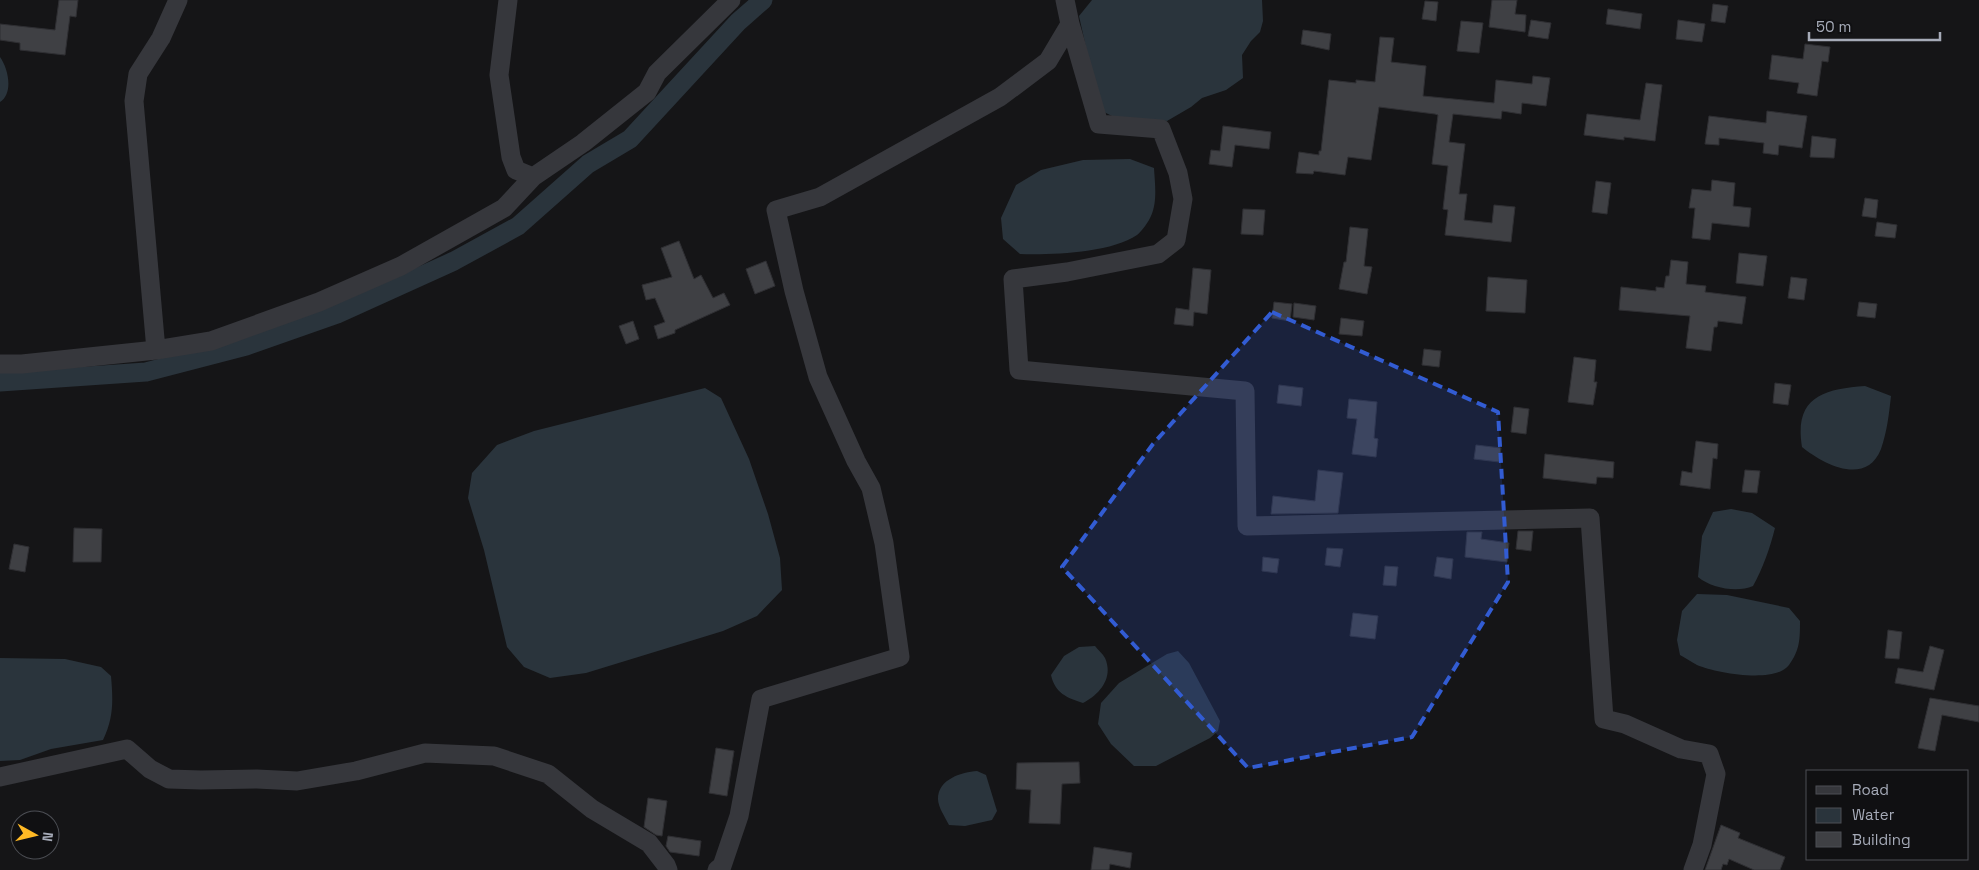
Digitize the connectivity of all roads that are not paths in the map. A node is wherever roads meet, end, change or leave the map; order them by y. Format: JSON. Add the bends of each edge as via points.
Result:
{"nodes":[{"id":1,"x":178,"y":0,"type":"edge"},
{"id":2,"x":508,"y":0,"type":"edge"},
{"id":3,"x":731,"y":0,"type":"edge"},
{"id":4,"x":1065,"y":0,"type":"edge"},
{"id":5,"x":1070,"y":24,"type":"junction"},
{"id":6,"x":533,"y":177,"type":"junction"},
{"id":7,"x":156,"y":350,"type":"junction"},
{"id":8,"x":0,"y":364,"type":"edge"},
{"id":9,"x":0,"y":777,"type":"edge"},
{"id":10,"x":668,"y":870,"type":"edge"},
{"id":11,"x":717,"y":870,"type":"edge"},
{"id":12,"x":1693,"y":870,"type":"edge"}],
"edges":[{"from":1,"to":7,"type":"street","via":[[161,38],[138,74],[134,101]]},
{"from":2,"to":6,"type":"street","via":[[500,74],[511,157],[516,170]]},
{"from":3,"to":6,"type":"street","via":[[657,73],[647,92],[584,143]]},
{"from":4,"to":5,"type":"street"},
{"from":5,"to":11,"type":"street","via":[[1048,61],[1000,97],[820,197],[776,210],[818,377],[871,488],[884,543],[900,657],[761,699],[739,816],[722,866]]},
{"from":5,"to":12,"type":"street","via":[[1098,124],[1161,130],[1178,173],[1183,199],[1176,240],[1158,254],[1013,279],[1019,370],[1245,391],[1247,526],[1590,518],[1604,719],[1626,724],[1681,749],[1709,754],[1716,774],[1702,845]]},
{"from":6,"to":7,"type":"street","via":[[504,208],[401,266],[319,302],[211,341]]},
{"from":7,"to":8,"type":"street"},
{"from":9,"to":10,"type":"street","via":[[127,749],[150,769],[169,779],[201,780],[296,781],[356,771],[424,753],[494,756],[548,774],[592,809],[649,843]]}]}
